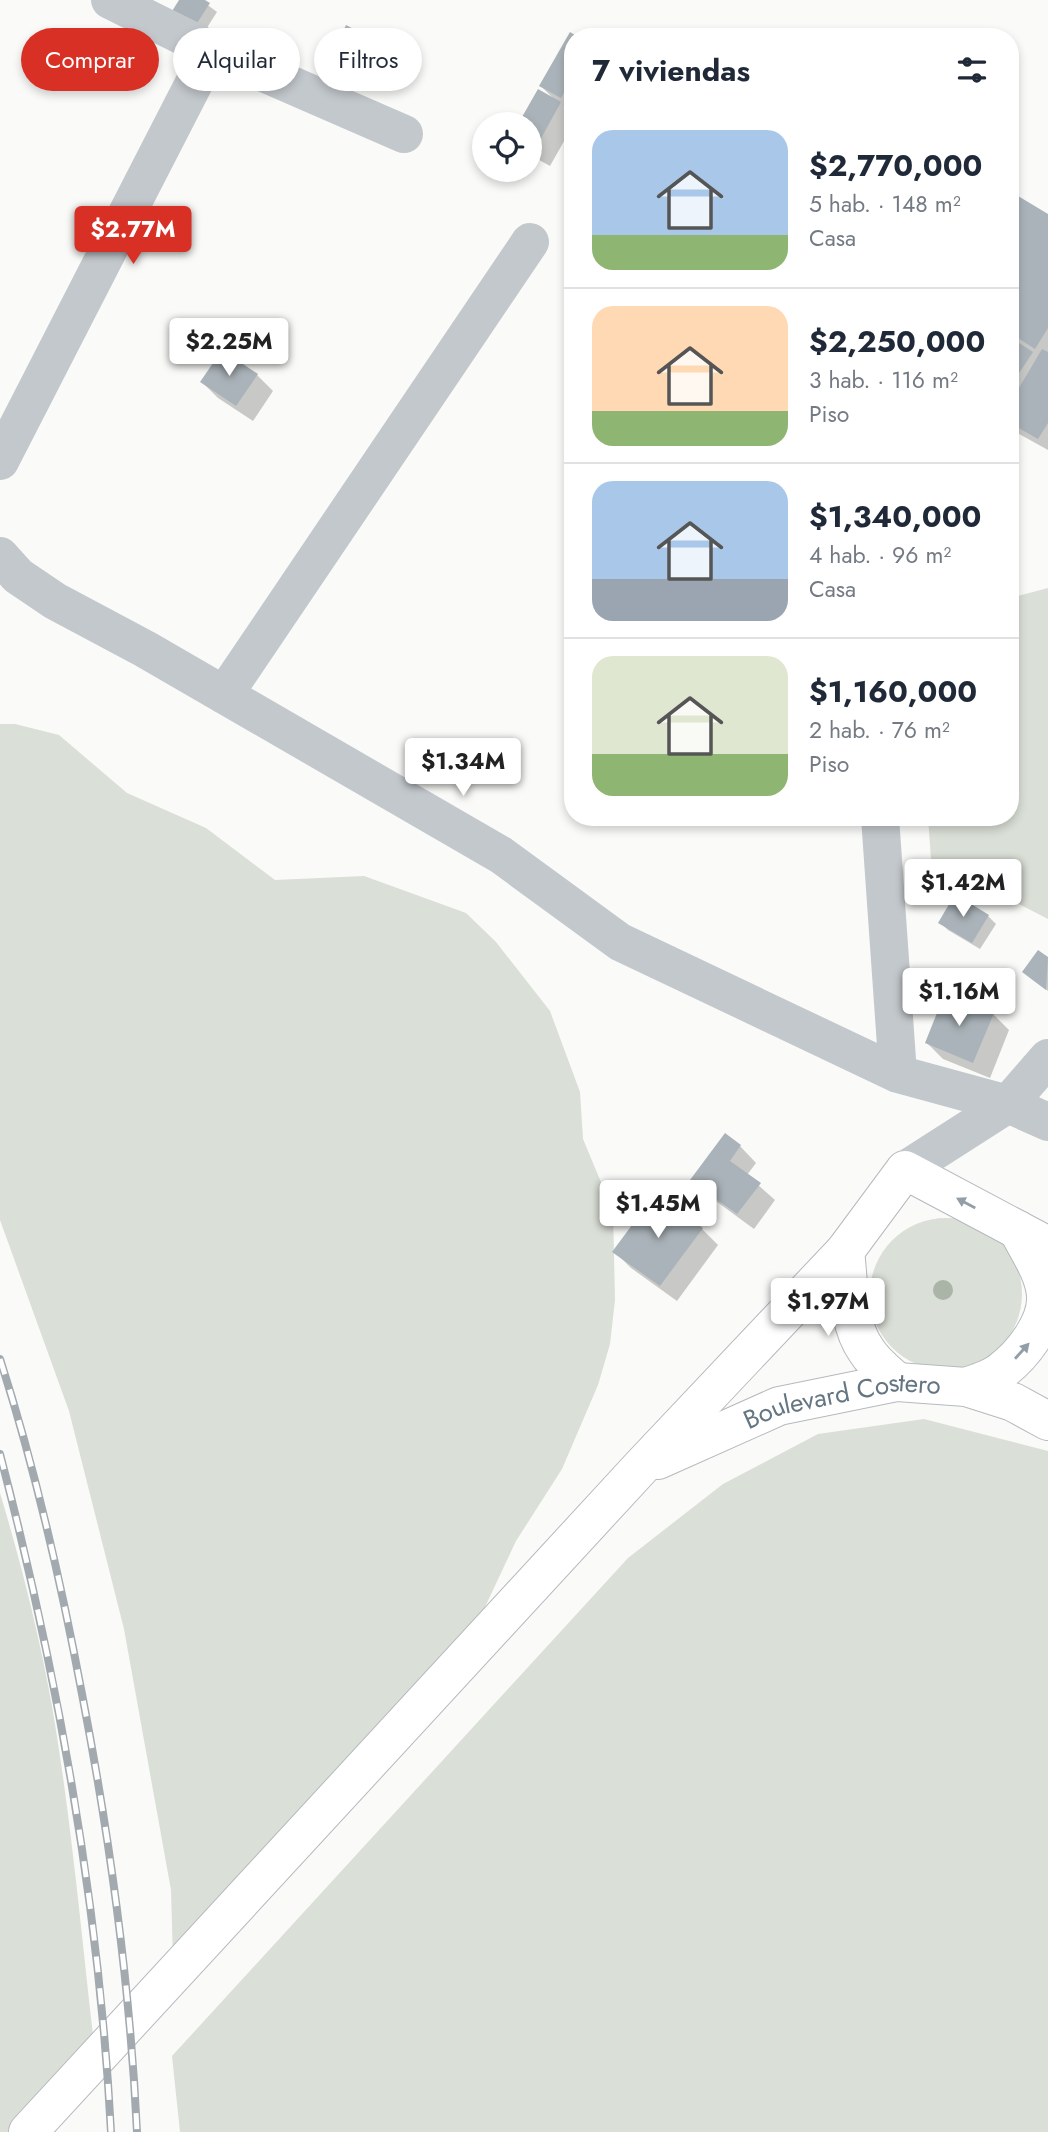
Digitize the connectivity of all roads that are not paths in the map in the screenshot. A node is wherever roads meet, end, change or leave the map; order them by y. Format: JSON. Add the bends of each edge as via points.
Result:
{"nodes":[{"id":1,"x":110,"y":0,"type":"edge"},
{"id":2,"x":173,"y":31,"type":"edge"},
{"id":3,"x":300,"y":89,"type":"edge"},
{"id":4,"x":190,"y":91,"type":"edge"},
{"id":5,"x":404,"y":134,"type":"dead end"},
{"id":6,"x":530,"y":242,"type":"dead end"},
{"id":7,"x":0,"y":461,"type":"edge"},
{"id":8,"x":0,"y":556,"type":"edge"},
{"id":9,"x":224,"y":695,"type":"junction"},
{"id":10,"x":881,"y":826,"type":"edge"},
{"id":11,"x":1048,"y":1058,"type":"edge"},
{"id":12,"x":898,"y":1074,"type":"junction"},
{"id":13,"x":1008,"y":1104,"type":"junction"},
{"id":14,"x":1048,"y":1122,"type":"edge"},
{"id":15,"x":905,"y":1170,"type":"junction"},
{"id":16,"x":1033,"y":1238,"type":"edge"},
{"id":17,"x":845,"y":1251,"type":"junction"},
{"id":18,"x":897,"y":1382,"type":"junction"},
{"id":19,"x":966,"y":1387,"type":"junction"},
{"id":20,"x":1048,"y":1421,"type":"edge"},
{"id":21,"x":640,"y":1468,"type":"junction"},
{"id":22,"x":28,"y":2132,"type":"edge"}],
"edges":[{"from":1,"to":2,"type":"street"},
{"from":3,"to":5,"type":"street"},
{"from":4,"to":7,"type":"street"},
{"from":6,"to":9,"type":"street"},
{"from":8,"to":9,"type":"street","via":[[18,576],[55,601]]},
{"from":9,"to":12,"type":"street","via":[[501,855],[620,942]]},
{"from":10,"to":12,"type":"street"},
{"from":11,"to":13,"type":"street"},
{"from":12,"to":13,"type":"street"},
{"from":13,"to":14,"type":"street"},
{"from":13,"to":15,"type":"street"},
{"from":16,"to":15,"type":"main road","one_way":true},
{"from":15,"to":17,"type":"main road"},
{"from":19,"to":16,"type":"main road","one_way":true,"via":[[999,1373],[1030,1342],[1041,1319],[1046,1297]]},
{"from":17,"to":18,"type":"main road","via":[[855,1327],[864,1349]]},
{"from":17,"to":21,"type":"main road"},
{"from":18,"to":19,"type":"main road","name":"Boulevard Costero"},
{"from":18,"to":21,"type":"main road","name":"Boulevard Costero","via":[[779,1406]]},
{"from":19,"to":20,"type":"main road","name":"Boulevard Costero","via":[[1013,1402]]},
{"from":21,"to":22,"type":"main road"}]}
